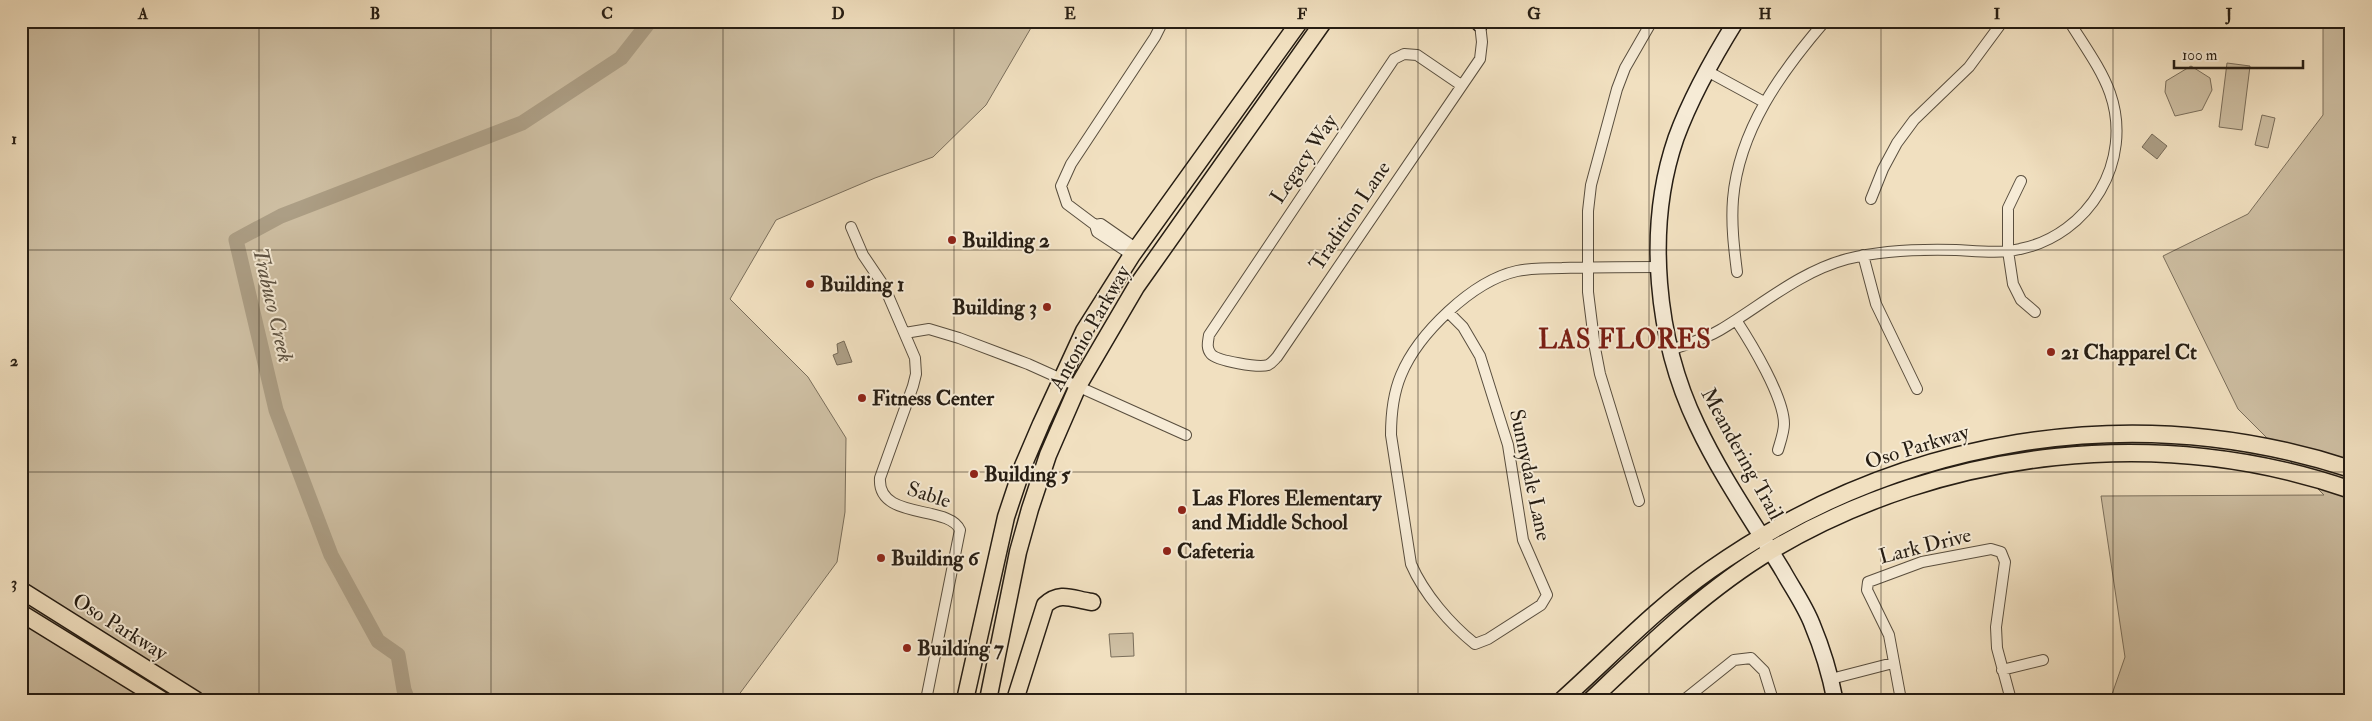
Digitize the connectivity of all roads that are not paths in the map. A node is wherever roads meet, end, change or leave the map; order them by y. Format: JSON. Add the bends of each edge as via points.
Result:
{"nodes":[{"id":1,"x":1163,"y":21,"type":"edge"},
{"id":2,"x":1300,"y":21,"type":"edge"},
{"id":3,"x":1324,"y":21,"type":"edge"},
{"id":4,"x":1652,"y":21,"type":"edge"},
{"id":5,"x":1736,"y":21,"type":"edge"},
{"id":6,"x":1825,"y":21,"type":"edge"},
{"id":7,"x":2003,"y":21,"type":"edge"},
{"id":8,"x":2069,"y":21,"type":"edge"},
{"id":9,"x":1478,"y":22,"type":"edge"},
{"id":10,"x":1707,"y":71,"type":"junction"},
{"id":11,"x":1461,"y":85,"type":"junction"},
{"id":12,"x":1764,"y":102,"type":"junction"},
{"id":13,"x":2021,"y":181,"type":"dead end"},
{"id":14,"x":1871,"y":199,"type":"dead end"},
{"id":15,"x":851,"y":228,"type":"dead end"},
{"id":16,"x":2008,"y":251,"type":"junction"},
{"id":17,"x":1134,"y":252,"type":"junction"},
{"id":18,"x":1863,"y":255,"type":"junction"},
{"id":19,"x":1587,"y":267,"type":"junction"},
{"id":20,"x":1658,"y":267,"type":"junction"},
{"id":21,"x":1737,"y":272,"type":"dead end"},
{"id":22,"x":2035,"y":312,"type":"dead end"},
{"id":23,"x":1449,"y":313,"type":"junction"},
{"id":24,"x":1736,"y":320,"type":"junction"},
{"id":25,"x":905,"y":333,"type":"junction"},
{"id":26,"x":1207,"y":346,"type":"joint"},
{"id":27,"x":1671,"y":350,"type":"junction"},
{"id":28,"x":1061,"y":379,"type":"junction"},
{"id":29,"x":1078,"y":386,"type":"junction"},
{"id":30,"x":1918,"y":389,"type":"dead end"},
{"id":31,"x":1186,"y":435,"type":"dead end"},
{"id":32,"x":1778,"y":450,"type":"dead end"},
{"id":33,"x":2351,"y":469,"type":"edge"},
{"id":34,"x":2351,"y":490,"type":"edge"},
{"id":35,"x":1639,"y":501,"type":"dead end"},
{"id":36,"x":1762,"y":536,"type":"junction"},
{"id":37,"x":1771,"y":550,"type":"junction"},
{"id":38,"x":21,"y":590,"type":"edge"},
{"id":39,"x":1092,"y":602,"type":"dead end"},
{"id":40,"x":21,"y":613,"type":"edge"},
{"id":41,"x":2043,"y":660,"type":"dead end"},
{"id":42,"x":1892,"y":663,"type":"junction"},
{"id":43,"x":2002,"y":670,"type":"junction"},
{"id":44,"x":1831,"y":679,"type":"junction"},
{"id":45,"x":162,"y":700,"type":"edge"},
{"id":46,"x":196,"y":700,"type":"edge"},
{"id":47,"x":926,"y":700,"type":"edge"},
{"id":48,"x":965,"y":700,"type":"edge"},
{"id":49,"x":988,"y":700,"type":"edge"},
{"id":50,"x":1016,"y":700,"type":"edge"},
{"id":51,"x":1562,"y":700,"type":"edge"},
{"id":52,"x":1591,"y":700,"type":"edge"},
{"id":53,"x":1684,"y":700,"type":"edge"},
{"id":54,"x":1773,"y":700,"type":"edge"},
{"id":55,"x":1836,"y":700,"type":"edge"},
{"id":56,"x":1901,"y":700,"type":"edge"},
{"id":57,"x":2011,"y":700,"type":"edge"}],
"edges":[{"from":1,"to":17,"type":"street","via":[[1071,164],[1061,186],[1067,204],[1094,225],[1100,224]]},
{"from":2,"to":17,"type":"main road","name":"Antonio Parkway"},
{"from":3,"to":29,"type":"main road","name":"Antonio Parkway","via":[[1136,287]]},
{"from":4,"to":19,"type":"street","via":[[1625,68],[1608,119],[1591,185]]},
{"from":5,"to":10,"type":"street","name":"Meandering Trail"},
{"from":6,"to":12,"type":"street"},
{"from":7,"to":14,"type":"street","via":[[1969,67],[1929,104],[1903,135],[1883,168]]},
{"from":8,"to":16,"type":"street","via":[[2110,93],[2117,135],[2114,158],[2094,201],[2067,230],[2034,246]]},
{"from":9,"to":11,"type":"street","name":"Tradition Lane","via":[[1482,42],[1480,58]]},
{"from":10,"to":12,"type":"street"},
{"from":10,"to":20,"type":"street","name":"Meandering Trail","via":[[1686,113],[1669,167]]},
{"from":11,"to":26,"type":"street","name":"Tradition Lane","via":[[1271,364],[1262,366],[1220,359],[1212,355]]},
{"from":11,"to":26,"type":"street","name":"Legacy Way","via":[[1417,55],[1404,54],[1394,59],[1208,335]]},
{"from":12,"to":21,"type":"street","via":[[1749,134],[1733,198],[1732,230]]},
{"from":13,"to":16,"type":"street","via":[[2008,208]]},
{"from":15,"to":25,"type":"street","name":"Sable","via":[[884,286]]},
{"from":16,"to":18,"type":"street","via":[[1926,249]]},
{"from":16,"to":22,"type":"street","via":[[2013,284],[2021,300]]},
{"from":17,"to":28,"type":"main road","name":"Antonio Parkway","via":[[1084,331]]},
{"from":18,"to":24,"type":"street","via":[[1822,268],[1789,284]]},
{"from":18,"to":30,"type":"street","via":[[1876,304]]},
{"from":19,"to":20,"type":"street"},
{"from":19,"to":23,"type":"street","via":[[1508,273],[1480,287]]},
{"from":19,"to":35,"type":"street","via":[[1590,321],[1598,365]]},
{"from":20,"to":27,"type":"street","name":"Meandering Trail"},
{"from":23,"to":23,"type":"street","name":"Sunnydale Lane","via":[[1471,338],[1480,356],[1508,445],[1523,540],[1547,595],[1541,605],[1475,644],[1454,625],[1418,580],[1411,564],[1391,435],[1391,416],[1401,376],[1420,342]]},
{"from":24,"to":27,"type":"street","via":[[1718,332]]},
{"from":24,"to":32,"type":"street","via":[[1780,405],[1784,425]]},
{"from":25,"to":28,"type":"street","via":[[929,329]]},
{"from":25,"to":47,"type":"street","name":"Sable","via":[[915,358],[916,374],[879,486],[893,504],[954,522],[960,530]]},
{"from":27,"to":36,"type":"street","name":"Meandering Trail","via":[[1697,426]]},
{"from":28,"to":29,"type":"street"},
{"from":28,"to":48,"type":"main road","name":"Antonio Parkway","via":[[1006,518]]},
{"from":29,"to":31,"type":"street"},
{"from":29,"to":49,"type":"main road","name":"Antonio Parkway","via":[[1048,455],[1025,526]]},
{"from":33,"to":36,"type":"main road","name":"Oso Parkway","via":[[2285,451],[2212,438],[2145,433],[2072,435],[1998,446],[1907,469],[1865,484]]},
{"from":34,"to":37,"type":"main road","name":"Oso Parkway","via":[[2291,472],[2205,456],[2154,453],[2056,456],[1978,469],[1901,492],[1833,519]]},
{"from":36,"to":37,"type":"street","name":"Meandering Trail"},
{"from":36,"to":51,"type":"main road","name":"Oso Parkway","via":[[1709,570],[1663,606]]},
{"from":37,"to":44,"type":"street","name":"Meandering Trail","via":[[1812,623]]},
{"from":37,"to":52,"type":"main road","name":"Oso Parkway","via":[[1662,632]]},
{"from":38,"to":46,"type":"main road","name":"Oso Parkway"},
{"from":39,"to":50,"type":"main road","via":[[1058,596],[1045,606]]},
{"from":40,"to":45,"type":"main road","name":"Oso Parkway"},
{"from":41,"to":43,"type":"street"},
{"from":42,"to":43,"type":"street","name":"Lark Drive","via":[[1889,635],[1867,590],[1868,582],[1922,562],[1991,549],[2001,552],[2005,562],[1996,627]]},
{"from":42,"to":44,"type":"street"},
{"from":42,"to":56,"type":"street"},
{"from":43,"to":57,"type":"street"},
{"from":44,"to":55,"type":"street","name":"Meandering Trail"},
{"from":53,"to":54,"type":"street","via":[[1734,660],[1751,658],[1764,671]]}]}
